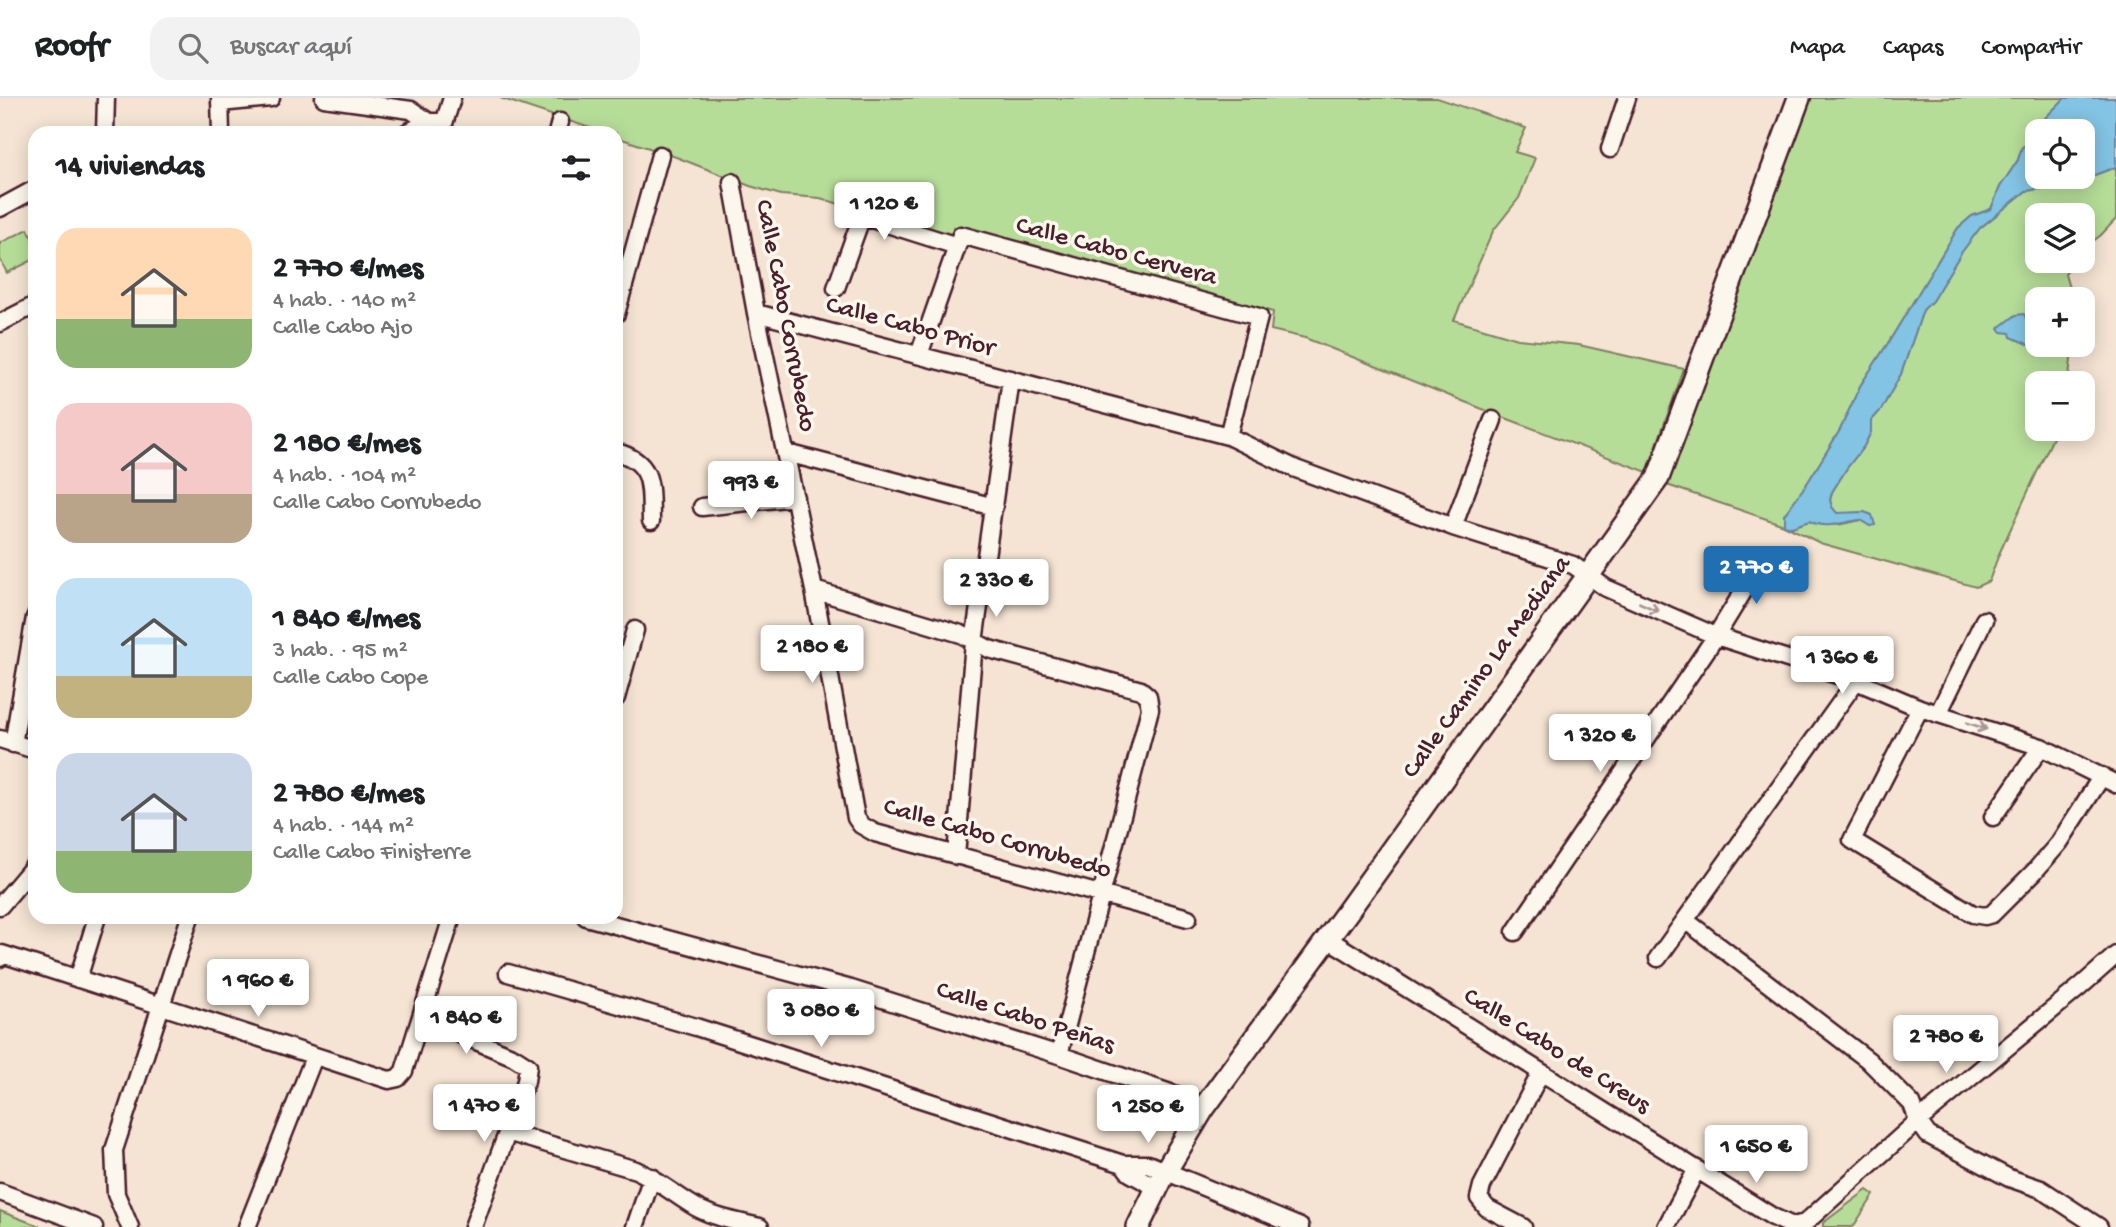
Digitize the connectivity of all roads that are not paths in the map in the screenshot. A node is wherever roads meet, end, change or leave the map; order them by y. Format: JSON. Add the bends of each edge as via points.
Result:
{"nodes":[{"id":1,"x":106,"y":98,"type":"edge"},
{"id":2,"x":271,"y":98,"type":"edge"},
{"id":3,"x":324,"y":98,"type":"edge"},
{"id":4,"x":452,"y":98,"type":"edge"},
{"id":5,"x":1627,"y":98,"type":"edge"},
{"id":6,"x":1799,"y":98,"type":"edge"},
{"id":7,"x":220,"y":101,"type":"edge"},
{"id":8,"x":105,"y":126,"type":"edge"},
{"id":9,"x":221,"y":126,"type":"edge"},
{"id":10,"x":438,"y":126,"type":"edge"},
{"id":11,"x":1609,"y":149,"type":"dead end"},
{"id":12,"x":660,"y":155,"type":"dead end"},
{"id":13,"x":732,"y":182,"type":"dead end"},
{"id":14,"x":28,"y":193,"type":"edge"},
{"id":15,"x":0,"y":208,"type":"edge"},
{"id":16,"x":959,"y":240,"type":"junction"},
{"id":17,"x":623,"y":276,"type":"edge"},
{"id":18,"x":836,"y":288,"type":"dead end"},
{"id":19,"x":28,"y":308,"type":"edge"},
{"id":20,"x":756,"y":313,"type":"junction"},
{"id":21,"x":0,"y":323,"type":"edge"},
{"id":22,"x":919,"y":355,"type":"junction"},
{"id":23,"x":1011,"y":379,"type":"junction"},
{"id":24,"x":1493,"y":420,"type":"dead end"},
{"id":25,"x":1228,"y":436,"type":"junction"},
{"id":26,"x":787,"y":453,"type":"junction"},
{"id":27,"x":623,"y":454,"type":"edge"},
{"id":28,"x":795,"y":497,"type":"junction"},
{"id":29,"x":702,"y":507,"type":"dead end"},
{"id":30,"x":994,"y":507,"type":"junction"},
{"id":31,"x":651,"y":521,"type":"dead end"},
{"id":32,"x":1453,"y":527,"type":"junction"},
{"id":33,"x":1765,"y":556,"type":"dead end"},
{"id":34,"x":1589,"y":575,"type":"junction"},
{"id":35,"x":814,"y":590,"type":"junction"},
{"id":36,"x":1984,"y":620,"type":"dead end"},
{"id":37,"x":635,"y":630,"type":"dead end"},
{"id":38,"x":1716,"y":636,"type":"junction"},
{"id":39,"x":974,"y":642,"type":"junction"},
{"id":40,"x":28,"y":647,"type":"edge"},
{"id":41,"x":623,"y":673,"type":"edge"},
{"id":42,"x":1856,"y":681,"type":"junction"},
{"id":43,"x":1920,"y":708,"type":"junction"},
{"id":44,"x":1938,"y":714,"type":"junction"},
{"id":45,"x":6,"y":741,"type":"edge"},
{"id":46,"x":2041,"y":747,"type":"junction"},
{"id":47,"x":28,"y":748,"type":"edge"},
{"id":48,"x":2109,"y":780,"type":"edge"},
{"id":49,"x":1993,"y":817,"type":"dead end"},
{"id":50,"x":956,"y":856,"type":"junction"},
{"id":51,"x":28,"y":873,"type":"edge"},
{"id":52,"x":1100,"y":895,"type":"junction"},
{"id":53,"x":0,"y":906,"type":"edge"},
{"id":54,"x":1188,"y":918,"type":"dead end"},
{"id":55,"x":1685,"y":920,"type":"junction"},
{"id":56,"x":95,"y":924,"type":"edge"},
{"id":57,"x":188,"y":924,"type":"edge"},
{"id":58,"x":450,"y":924,"type":"edge"},
{"id":59,"x":612,"y":924,"type":"edge"},
{"id":60,"x":1515,"y":932,"type":"dead end"},
{"id":61,"x":1328,"y":939,"type":"junction"},
{"id":62,"x":1,"y":955,"type":"edge"},
{"id":63,"x":2116,"y":955,"type":"edge"},
{"id":64,"x":1658,"y":958,"type":"dead end"},
{"id":65,"x":508,"y":973,"type":"dead end"},
{"id":66,"x":78,"y":979,"type":"junction"},
{"id":67,"x":162,"y":1005,"type":"junction"},
{"id":68,"x":422,"y":1018,"type":"junction"},
{"id":69,"x":1059,"y":1055,"type":"junction"},
{"id":70,"x":314,"y":1057,"type":"junction"},
{"id":71,"x":1541,"y":1072,"type":"junction"},
{"id":72,"x":1203,"y":1109,"type":"junction"},
{"id":73,"x":1918,"y":1121,"type":"junction"},
{"id":74,"x":507,"y":1132,"type":"junction"},
{"id":75,"x":1697,"y":1169,"type":"junction"},
{"id":76,"x":652,"y":1177,"type":"junction"},
{"id":77,"x":1161,"y":1180,"type":"junction"},
{"id":78,"x":0,"y":1192,"type":"edge"},
{"id":79,"x":478,"y":1226,"type":"edge"},
{"id":80,"x":1794,"y":1226,"type":"edge"},
{"id":81,"x":94,"y":1227,"type":"edge"},
{"id":82,"x":130,"y":1227,"type":"edge"},
{"id":83,"x":247,"y":1227,"type":"edge"},
{"id":84,"x":635,"y":1227,"type":"edge"},
{"id":85,"x":760,"y":1227,"type":"edge"},
{"id":86,"x":1138,"y":1227,"type":"edge"},
{"id":87,"x":1300,"y":1227,"type":"edge"},
{"id":88,"x":1523,"y":1227,"type":"edge"},
{"id":89,"x":1666,"y":1227,"type":"edge"},
{"id":90,"x":2099,"y":1227,"type":"edge"}],
"edges":[{"from":1,"to":8,"type":"street"},
{"from":2,"to":7,"type":"street"},
{"from":3,"to":10,"type":"street","via":[[411,110]]},
{"from":4,"to":10,"type":"street"},
{"from":5,"to":11,"type":"street"},
{"from":6,"to":34,"type":"street","name":"Calle Camino La Mediana","via":[[1658,478]]},
{"from":7,"to":9,"type":"street"},
{"from":12,"to":17,"type":"street"},
{"from":13,"to":20,"type":"street","name":"Calle Cabo Corrubedo"},
{"from":14,"to":15,"type":"street"},
{"from":16,"to":18,"type":"street","name":"Calle Cabo Cervera","via":[[862,216]]},
{"from":16,"to":22,"type":"street"},
{"from":16,"to":25,"type":"street","name":"Calle Cabo Cervera","via":[[1259,317]]},
{"from":19,"to":21,"type":"street"},
{"from":20,"to":22,"type":"street","name":"Calle Cabo Prior"},
{"from":20,"to":26,"type":"street","name":"Calle Cabo Corrubedo"},
{"from":22,"to":23,"type":"street","name":"Calle Cabo Prior"},
{"from":23,"to":25,"type":"street","name":"Calle Cabo Prior"},
{"from":23,"to":30,"type":"street","name":"Calle Cabo Prior"},
{"from":24,"to":32,"type":"street"},
{"from":25,"to":32,"type":"street","name":"Calle Cabo Prior","via":[[1296,469]]},
{"from":26,"to":28,"type":"street","name":"Calle Cabo Corrubedo"},
{"from":26,"to":30,"type":"street"},
{"from":27,"to":31,"type":"street","via":[[640,464],[650,480]]},
{"from":28,"to":29,"type":"street"},
{"from":28,"to":35,"type":"street","name":"Calle Cabo Corrubedo"},
{"from":30,"to":39,"type":"street","name":"Calle Cabo Prior"},
{"from":32,"to":34,"type":"street","name":"Calle Cabo Prior","via":[[1573,565]]},
{"from":33,"to":38,"type":"street"},
{"from":34,"to":38,"type":"street","name":"Calle Cabo Prior","one_way":true,"via":[[1606,588]]},
{"from":34,"to":61,"type":"street","name":"Calle Camino La Mediana"},
{"from":35,"to":39,"type":"street","via":[[961,634]]},
{"from":35,"to":50,"type":"street","name":"Calle Cabo Corrubedo","via":[[856,818],[874,833]]},
{"from":36,"to":44,"type":"street"},
{"from":37,"to":41,"type":"street"},
{"from":38,"to":42,"type":"street","name":"Calle Cabo Prior"},
{"from":38,"to":60,"type":"street"},
{"from":39,"to":50,"type":"street","name":"Calle Cabo Prior"},
{"from":39,"to":52,"type":"street","via":[[1141,690],[1148,696],[1150,709]]},
{"from":40,"to":45,"type":"street"},
{"from":42,"to":43,"type":"street","name":"Calle Cabo Prior"},
{"from":42,"to":55,"type":"street"},
{"from":43,"to":44,"type":"street","name":"Calle Cabo Prior"},
{"from":43,"to":48,"type":"street","via":[[1852,840],[1973,914],[1997,911]]},
{"from":44,"to":46,"type":"street","name":"Calle Cabo Prior","one_way":true},
{"from":45,"to":47,"type":"street"},
{"from":46,"to":48,"type":"street","name":"Calle Cabo Prior"},
{"from":46,"to":49,"type":"street"},
{"from":50,"to":52,"type":"street","name":"Calle Cabo Corrubedo"},
{"from":51,"to":53,"type":"street"},
{"from":52,"to":54,"type":"street","name":"Calle Cabo Corrubedo"},
{"from":52,"to":69,"type":"street"},
{"from":55,"to":64,"type":"street"},
{"from":55,"to":73,"type":"street","via":[[1868,1060],[1912,1104]]},
{"from":56,"to":66,"type":"street"},
{"from":57,"to":67,"type":"street"},
{"from":58,"to":68,"type":"street"},
{"from":59,"to":69,"type":"street","name":"Calle Cabo Peñas","via":[[851,989]]},
{"from":61,"to":71,"type":"street","name":"Calle Cabo de Creus"},
{"from":61,"to":72,"type":"street","name":"Calle Camino La Mediana"},
{"from":62,"to":66,"type":"street"},
{"from":63,"to":73,"type":"street"},
{"from":65,"to":77,"type":"street","via":[[696,1027],[1123,1164],[1148,1164]]},
{"from":66,"to":67,"type":"street"},
{"from":67,"to":70,"type":"street"},
{"from":67,"to":82,"type":"street","via":[[114,1150],[116,1194]]},
{"from":68,"to":70,"type":"street","via":[[404,1071],[394,1080]]},
{"from":68,"to":74,"type":"street","via":[[528,1066]]},
{"from":69,"to":72,"type":"street","name":"Calle Cabo Peñas","via":[[1185,1098]]},
{"from":70,"to":83,"type":"street"},
{"from":71,"to":75,"type":"street","name":"Calle Cabo de Creus"},
{"from":71,"to":88,"type":"street","via":[[1479,1198],[1487,1208]]},
{"from":72,"to":77,"type":"street","name":"Calle Camino La Mediana"},
{"from":73,"to":80,"type":"street","via":[[1805,1223]]},
{"from":73,"to":90,"type":"street","via":[[1927,1135],[2009,1178],[2041,1189]]},
{"from":74,"to":76,"type":"street"},
{"from":74,"to":79,"type":"street"},
{"from":75,"to":80,"type":"street","name":"Calle Cabo de Creus"},
{"from":75,"to":89,"type":"street"},
{"from":76,"to":84,"type":"street"},
{"from":76,"to":85,"type":"street","via":[[698,1208]]},
{"from":77,"to":86,"type":"street","name":"Calle Camino La Mediana"},
{"from":77,"to":87,"type":"street"},
{"from":78,"to":81,"type":"street"}]}
